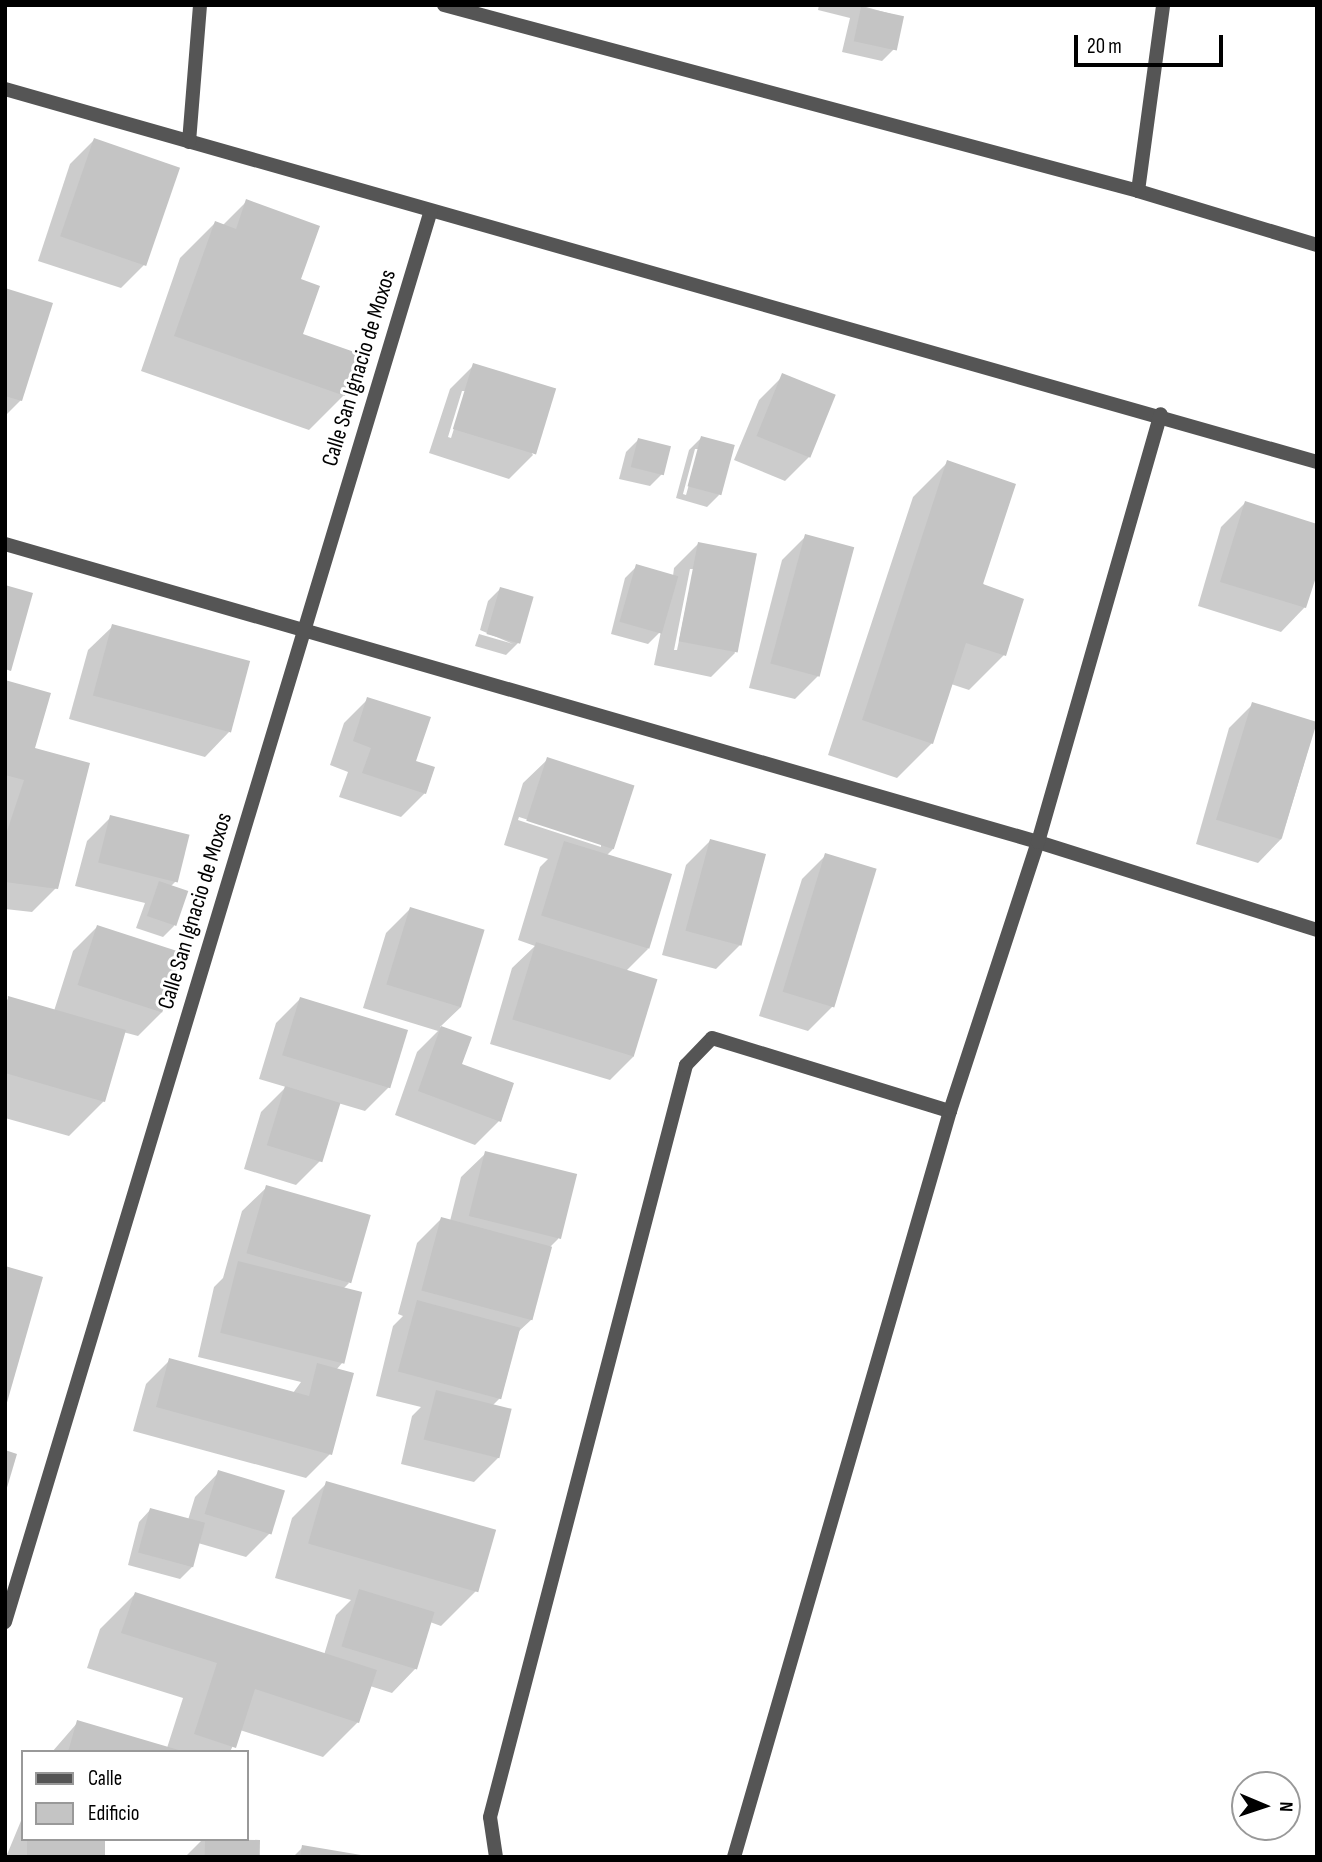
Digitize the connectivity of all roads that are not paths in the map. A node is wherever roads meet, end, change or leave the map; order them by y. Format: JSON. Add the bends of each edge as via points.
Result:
{"nodes":[{"id":1,"x":200,"y":5,"type":"edge"},
{"id":2,"x":444,"y":5,"type":"edge"},
{"id":3,"x":1163,"y":5,"type":"edge"},
{"id":4,"x":5,"y":89,"type":"edge"},
{"id":5,"x":189,"y":142,"type":"junction"},
{"id":6,"x":1138,"y":191,"type":"junction"},
{"id":7,"x":430,"y":213,"type":"junction"},
{"id":8,"x":1317,"y":245,"type":"edge"},
{"id":9,"x":1161,"y":414,"type":"junction"},
{"id":10,"x":1317,"y":462,"type":"edge"},
{"id":11,"x":5,"y":544,"type":"edge"},
{"id":12,"x":301,"y":632,"type":"junction"},
{"id":13,"x":1038,"y":842,"type":"junction"},
{"id":14,"x":1317,"y":930,"type":"edge"},
{"id":15,"x":950,"y":1111,"type":"junction"},
{"id":16,"x":5,"y":1622,"type":"edge"},
{"id":17,"x":496,"y":1857,"type":"edge"},
{"id":18,"x":734,"y":1857,"type":"edge"}],
"edges":[{"from":1,"to":5,"type":"street"},
{"from":2,"to":6,"type":"street"},
{"from":3,"to":6,"type":"street"},
{"from":4,"to":5,"type":"street"},
{"from":5,"to":7,"type":"street"},
{"from":6,"to":8,"type":"street"},
{"from":7,"to":9,"type":"street"},
{"from":7,"to":12,"type":"street","name":"Calle San Ignacio de Moxos"},
{"from":9,"to":10,"type":"street"},
{"from":9,"to":13,"type":"street"},
{"from":11,"to":12,"type":"street"},
{"from":12,"to":13,"type":"street"},
{"from":12,"to":16,"type":"street","name":"Calle San Ignacio de Moxos"},
{"from":13,"to":14,"type":"street"},
{"from":13,"to":15,"type":"street"},
{"from":15,"to":17,"type":"street","via":[[712,1038],[686,1065],[490,1817]]},
{"from":15,"to":18,"type":"street"}]}
